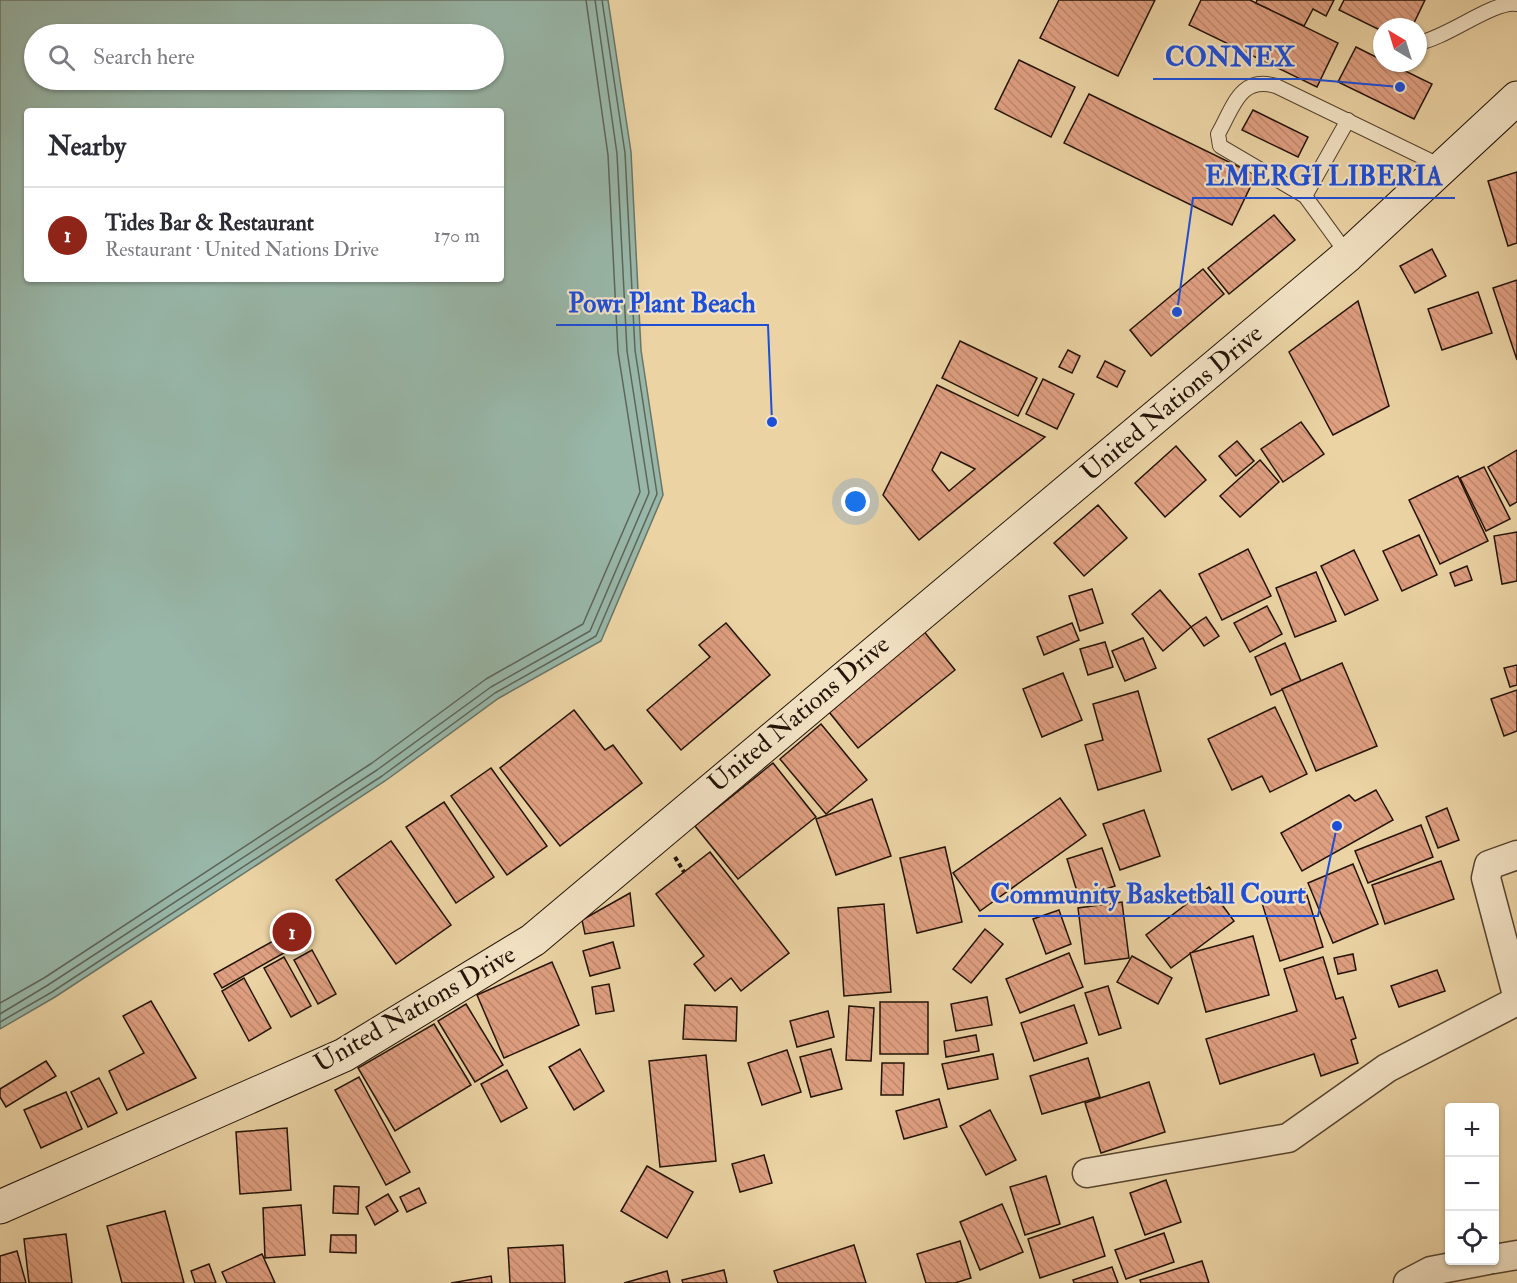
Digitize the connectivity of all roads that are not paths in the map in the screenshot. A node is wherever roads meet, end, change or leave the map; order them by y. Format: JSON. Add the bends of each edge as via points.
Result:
{"nodes":[{"id":1,"x":1517,"y":4,"type":"edge"},
{"id":2,"x":1427,"y":41,"type":"edge"},
{"id":3,"x":1517,"y":98,"type":"edge"},
{"id":4,"x":1348,"y":120,"type":"junction"},
{"id":5,"x":1445,"y":168,"type":"junction"},
{"id":6,"x":1305,"y":196,"type":"junction"},
{"id":7,"x":1348,"y":255,"type":"junction"},
{"id":8,"x":1517,"y":855,"type":"edge"},
{"id":9,"x":1517,"y":995,"type":"edge"},
{"id":10,"x":1517,"y":1000,"type":"edge"},
{"id":11,"x":1087,"y":1173,"type":"dead end"},
{"id":12,"x":0,"y":1207,"type":"edge"},
{"id":13,"x":1517,"y":1255,"type":"edge"},
{"id":14,"x":1499,"y":1258,"type":"edge"},
{"id":15,"x":1462,"y":1265,"type":"edge"},
{"id":16,"x":1408,"y":1283,"type":"edge"}],
"edges":[{"from":1,"to":2,"type":"lane","via":[[1490,8]]},
{"from":3,"to":5,"type":"main road","name":"United Nations Drive"},
{"from":4,"to":5,"type":"lane"},
{"from":4,"to":6,"type":"lane"},
{"from":4,"to":6,"type":"lane","via":[[1263,82],[1242,91],[1218,134],[1220,146]]},
{"from":5,"to":7,"type":"main road","name":"United Nations Drive"},
{"from":6,"to":7,"type":"lane"},
{"from":7,"to":12,"type":"main road","name":"United Nations Drive","via":[[533,940],[344,1055]]},
{"from":8,"to":9,"type":"street","via":[[1489,865],[1486,878]]},
{"from":10,"to":11,"type":"street","via":[[1387,1068],[1288,1138]]},
{"from":13,"to":14,"type":"street"},
{"from":15,"to":16,"type":"street","via":[[1431,1271]]}]}
